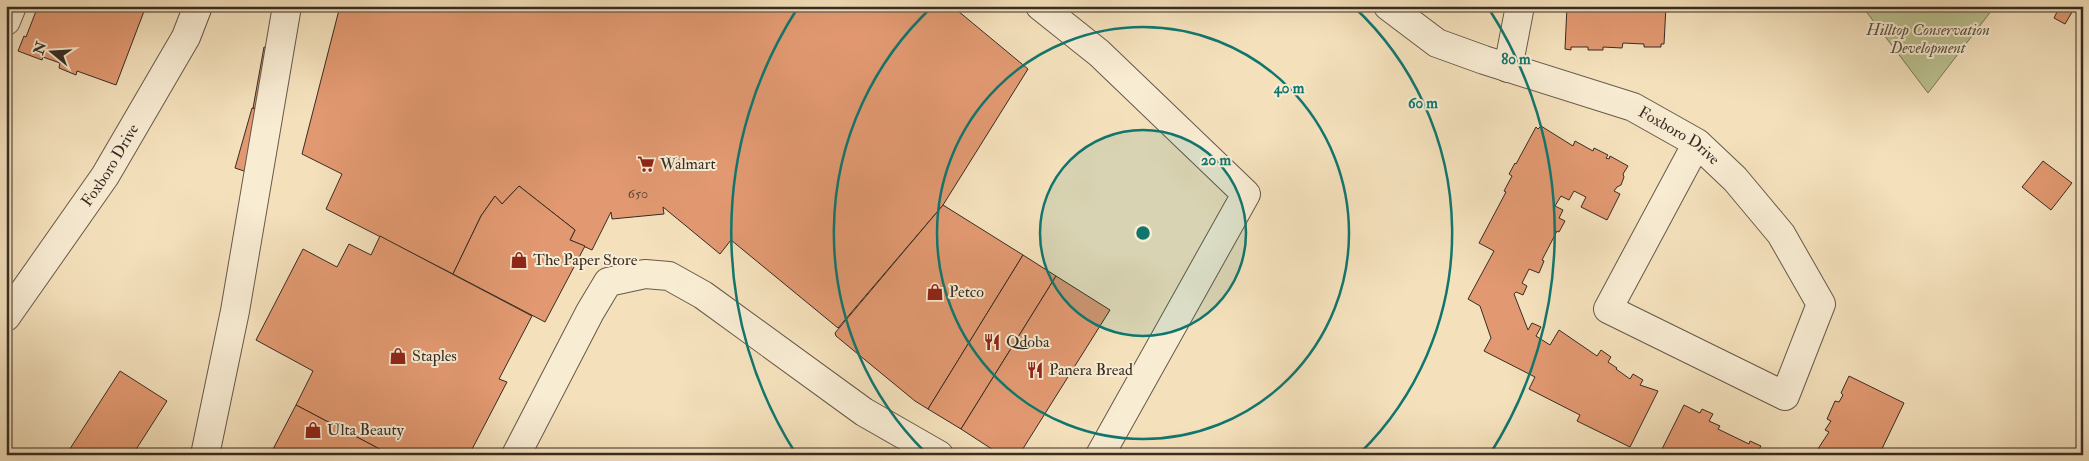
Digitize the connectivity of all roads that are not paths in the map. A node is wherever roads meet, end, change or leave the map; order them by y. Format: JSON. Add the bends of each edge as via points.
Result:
{"nodes":[{"id":1,"x":12,"y":6,"type":"edge"},
{"id":2,"x":198,"y":6,"type":"edge"},
{"id":3,"x":286,"y":6,"type":"edge"},
{"id":4,"x":1040,"y":6,"type":"edge"},
{"id":5,"x":1388,"y":6,"type":"edge"},
{"id":6,"x":1520,"y":6,"type":"edge"},
{"id":7,"x":6,"y":21,"type":"edge"},
{"id":8,"x":1508,"y":68,"type":"junction"},
{"id":9,"x":1697,"y":143,"type":"junction"},
{"id":10,"x":15,"y":287,"type":"edge"},
{"id":11,"x":6,"y":317,"type":"edge"},
{"id":12,"x":205,"y":455,"type":"edge"},
{"id":13,"x":516,"y":455,"type":"edge"},
{"id":14,"x":939,"y":455,"type":"edge"},
{"id":15,"x":1100,"y":455,"type":"edge"}],
"edges":[{"from":1,"to":7,"type":"street"},
{"from":2,"to":10,"type":"street","name":"Foxboro Drive","via":[[186,37],[105,176]]},
{"from":3,"to":12,"type":"street","via":[[235,311]]},
{"from":4,"to":15,"type":"street","via":[[1098,53],[1246,194]]},
{"from":5,"to":8,"type":"street","name":"Foxboro Drive","via":[[1437,43]]},
{"from":6,"to":8,"type":"street"},
{"from":8,"to":9,"type":"street","name":"Foxboro Drive","via":[[1633,108]]},
{"from":9,"to":9,"type":"street","name":"Foxboro Drive","via":[[1734,178],[1781,234],[1821,304],[1785,396],[1608,309]]},
{"from":10,"to":11,"type":"street","name":"Foxboro Drive"},
{"from":13,"to":14,"type":"street","via":[[608,282],[645,274],[669,276],[703,295],[864,412]]}]}
